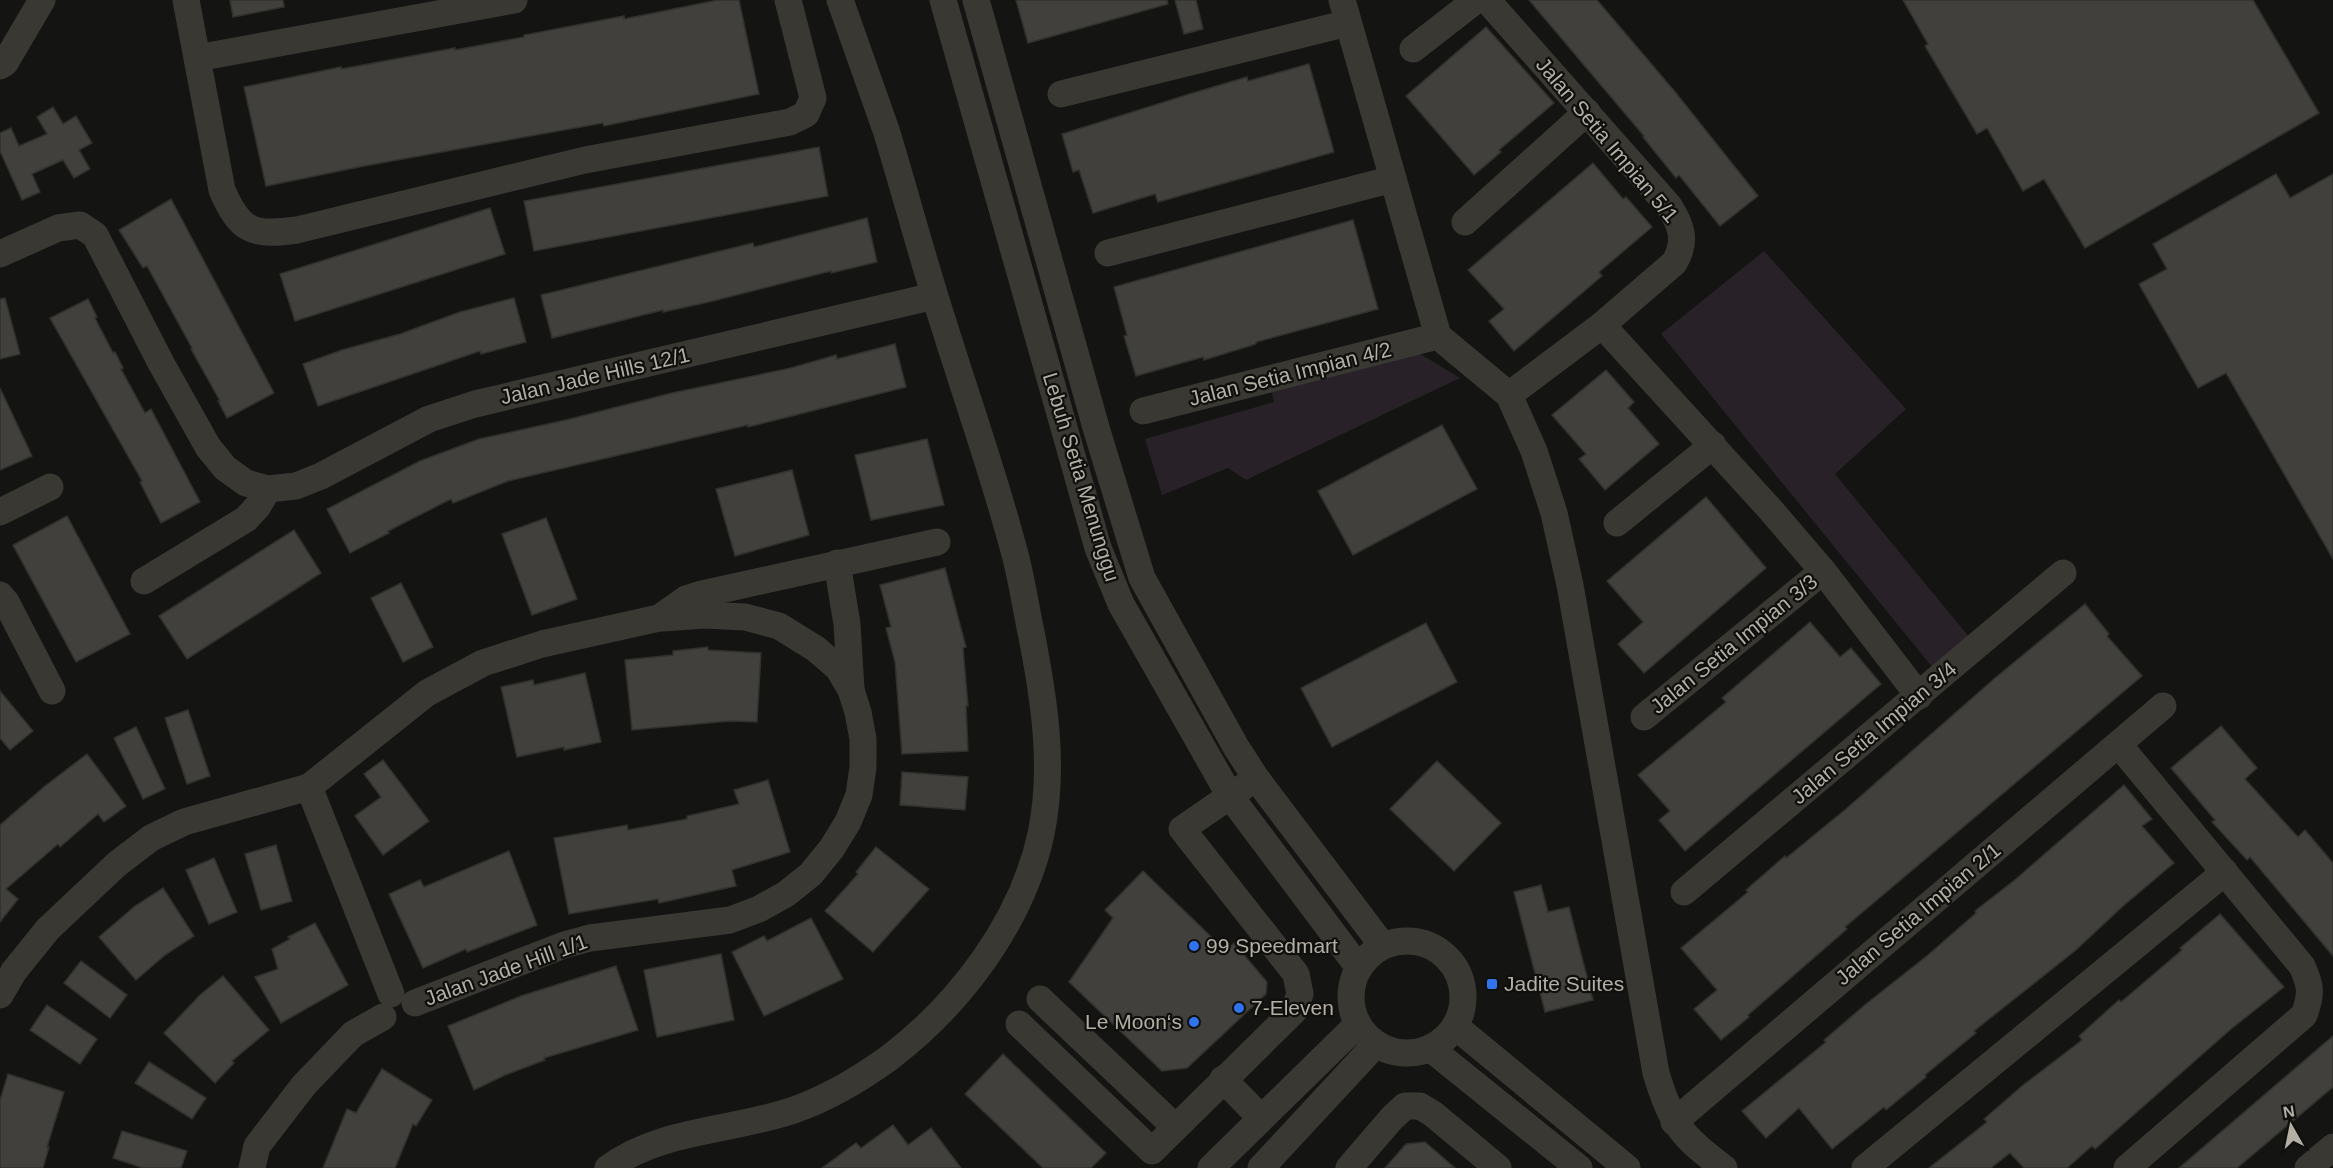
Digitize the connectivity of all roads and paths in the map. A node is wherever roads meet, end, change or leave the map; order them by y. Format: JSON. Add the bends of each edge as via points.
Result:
{"nodes":[{"id":1,"x":42,"y":0,"type":"edge"},
{"id":2,"x":186,"y":0,"type":"edge"},
{"id":3,"x":514,"y":0,"type":"edge"},
{"id":4,"x":788,"y":0,"type":"edge"},
{"id":5,"x":840,"y":0,"type":"edge"},
{"id":6,"x":943,"y":0,"type":"edge"},
{"id":7,"x":976,"y":0,"type":"edge"},
{"id":8,"x":1476,"y":0,"type":"edge"},
{"id":9,"x":1487,"y":0,"type":"edge"},
{"id":10,"x":1345,"y":11,"type":"edge"},
{"id":11,"x":1413,"y":49,"type":"dead end"},
{"id":12,"x":197,"y":58,"type":"junction"},
{"id":13,"x":3,"y":64,"type":"edge"},
{"id":14,"x":1061,"y":94,"type":"dead end"},
{"id":15,"x":1587,"y":112,"type":"junction"},
{"id":16,"x":1393,"y":179,"type":"junction"},
{"id":17,"x":1465,"y":222,"type":"dead end"},
{"id":18,"x":1108,"y":253,"type":"dead end"},
{"id":19,"x":0,"y":254,"type":"edge"},
{"id":20,"x":934,"y":296,"type":"junction"},
{"id":21,"x":1602,"y":326,"type":"junction"},
{"id":22,"x":1438,"y":336,"type":"junction"},
{"id":23,"x":1509,"y":395,"type":"junction"},
{"id":24,"x":1143,"y":411,"type":"dead end"},
{"id":25,"x":1713,"y":445,"type":"junction"},
{"id":26,"x":50,"y":487,"type":"dead end"},
{"id":27,"x":268,"y":489,"type":"junction"},
{"id":28,"x":0,"y":512,"type":"edge"},
{"id":29,"x":1617,"y":523,"type":"dead end"},
{"id":30,"x":937,"y":542,"type":"dead end"},
{"id":31,"x":837,"y":564,"type":"junction"},
{"id":32,"x":1823,"y":571,"type":"junction"},
{"id":33,"x":2063,"y":573,"type":"dead end"},
{"id":34,"x":144,"y":581,"type":"dead end"},
{"id":35,"x":0,"y":595,"type":"edge"},
{"id":36,"x":659,"y":618,"type":"junction"},
{"id":37,"x":851,"y":690,"type":"junction"},
{"id":38,"x":52,"y":691,"type":"dead end"},
{"id":39,"x":1919,"y":696,"type":"junction"},
{"id":40,"x":2163,"y":706,"type":"dead end"},
{"id":41,"x":1644,"y":717,"type":"dead end"},
{"id":42,"x":2119,"y":745,"type":"junction"},
{"id":43,"x":1256,"y":778,"type":"junction"},
{"id":44,"x":309,"y":788,"type":"junction"},
{"id":45,"x":1230,"y":796,"type":"junction"},
{"id":46,"x":2225,"y":872,"type":"junction"},
{"id":47,"x":1684,"y":892,"type":"dead end"},
{"id":48,"x":1383,"y":946,"type":"junction"},
{"id":49,"x":1359,"y":968,"type":"junction"},
{"id":50,"x":0,"y":995,"type":"edge"},
{"id":51,"x":1040,"y":999,"type":"dead end"},
{"id":52,"x":396,"y":1005,"type":"junction"},
{"id":53,"x":1019,"y":1024,"type":"dead end"},
{"id":54,"x":1358,"y":1024,"type":"junction"},
{"id":55,"x":1455,"y":1026,"type":"junction"},
{"id":56,"x":1376,"y":1044,"type":"junction"},
{"id":57,"x":1430,"y":1048,"type":"junction"},
{"id":58,"x":1223,"y":1079,"type":"junction"},
{"id":59,"x":1261,"y":1118,"type":"junction"},
{"id":60,"x":1674,"y":1122,"type":"junction"},
{"id":61,"x":1175,"y":1127,"type":"junction"},
{"id":62,"x":2333,"y":1147,"type":"edge"},
{"id":63,"x":252,"y":1168,"type":"edge"},
{"id":64,"x":608,"y":1168,"type":"edge"},
{"id":65,"x":1211,"y":1168,"type":"edge"},
{"id":66,"x":1261,"y":1168,"type":"edge"},
{"id":67,"x":1348,"y":1168,"type":"edge"},
{"id":68,"x":1498,"y":1168,"type":"edge"},
{"id":69,"x":1579,"y":1168,"type":"edge"},
{"id":70,"x":1627,"y":1168,"type":"edge"},
{"id":71,"x":1724,"y":1168,"type":"edge"},
{"id":72,"x":1864,"y":1168,"type":"edge"},
{"id":73,"x":2127,"y":1168,"type":"edge"},
{"id":74,"x":2308,"y":1168,"type":"edge"}],
"edges":[{"from":1,"to":13,"type":"street"},
{"from":2,"to":12,"type":"street"},
{"from":3,"to":12,"type":"street"},
{"from":4,"to":12,"type":"street","via":[[813,98],[807,114],[790,122],[585,160],[271,233],[247,228],[231,212],[222,190]]},
{"from":5,"to":20,"type":"street","via":[[886,131]]},
{"from":6,"to":45,"type":"street","name":"Lebuh Setia Menunggu","via":[[1098,548],[1121,604]]},
{"from":7,"to":43,"type":"street","name":"Lebuh Setia Menunggu","via":[[1096,431],[1142,578]]},
{"from":8,"to":11,"type":"street"},
{"from":9,"to":15,"type":"street","name":"Jalan Setia Impian 5/1"},
{"from":10,"to":14,"type":"street"},
{"from":10,"to":16,"type":"street"},
{"from":15,"to":17,"type":"street"},
{"from":15,"to":21,"type":"street","name":"Jalan Setia Impian 5/1","via":[[1669,206],[1683,236],[1674,263]]},
{"from":16,"to":18,"type":"street"},
{"from":16,"to":22,"type":"street"},
{"from":19,"to":27,"type":"street","via":[[58,228],[80,225],[95,236],[208,447],[225,468],[246,483]]},
{"from":20,"to":27,"type":"street","name":"Jalan Jade Hills 12/1","via":[[475,404],[429,419],[321,476],[296,486]]},
{"from":20,"to":64,"type":"street","via":[[1014,549],[1040,677],[1047,782],[1041,834],[1026,881],[1002,933],[973,973],[936,1016],[890,1057],[846,1086],[794,1110],[671,1139]]},
{"from":21,"to":23,"type":"street","name":"Jalan Setia Impian 5/1"},
{"from":21,"to":25,"type":"street"},
{"from":22,"to":23,"type":"street"},
{"from":22,"to":24,"type":"street","name":"Jalan Setia Impian 4/2"},
{"from":23,"to":60,"type":"street","via":[[1534,452],[1554,513],[1656,1073]]},
{"from":25,"to":29,"type":"street"},
{"from":25,"to":32,"type":"street"},
{"from":26,"to":28,"type":"street"},
{"from":27,"to":34,"type":"street","via":[[246,519]]},
{"from":30,"to":31,"type":"street"},
{"from":31,"to":36,"type":"street","via":[[702,594],[686,599]]},
{"from":31,"to":37,"type":"street","via":[[847,624]]},
{"from":32,"to":39,"type":"street"},
{"from":32,"to":41,"type":"street","name":"Jalan Setia Impian 3/3"},
{"from":33,"to":39,"type":"street","name":"Jalan Setia Impian 3/4"},
{"from":35,"to":38,"type":"street"},
{"from":36,"to":37,"type":"street","name":"Jalan Jade Hill 1/1","via":[[745,617],[780,626],[838,668]]},
{"from":36,"to":44,"type":"street","via":[[542,644],[483,663],[428,693]]},
{"from":37,"to":52,"type":"street","name":"Jalan Jade Hill 1/1","via":[[863,739],[859,795],[832,848],[811,874],[786,894],[730,920],[616,933],[564,945]]},
{"from":39,"to":47,"type":"street","name":"Jalan Setia Impian 3/4"},
{"from":40,"to":42,"type":"street","name":"Jalan Setia Impian 2/1"},
{"from":42,"to":46,"type":"street"},
{"from":42,"to":60,"type":"street","name":"Jalan Setia Impian 2/1"},
{"from":43,"to":45,"type":"street"},
{"from":43,"to":48,"type":"street","name":"Lebuh Setia Menunggu"},
{"from":44,"to":50,"type":"street","via":[[184,822],[151,838],[117,864],[48,929]]},
{"from":44,"to":52,"type":"street"},
{"from":45,"to":49,"type":"street","name":"Lebuh Setia Menunggu"},
{"from":45,"to":58,"type":"street","via":[[1182,829],[1296,974],[1300,993],[1294,1011]]},
{"from":46,"to":72,"type":"street"},
{"from":46,"to":73,"type":"street","via":[[2302,966],[2311,998],[2304,1015]]},
{"from":48,"to":49,"type":"street"},
{"from":48,"to":55,"type":"street","via":[[1414,941],[1429,945],[1450,960],[1462,981],[1464,997]]},
{"from":49,"to":54,"type":"street","via":[[1350,996]]},
{"from":51,"to":61,"type":"street"},
{"from":52,"to":63,"type":"street","name":"Jalan Jade Hill 1/1","via":[[353,1034],[304,1085],[257,1146]]},
{"from":53,"to":61,"type":"street","via":[[1152,1151]]},
{"from":54,"to":56,"type":"street"},
{"from":54,"to":59,"type":"street"},
{"from":55,"to":57,"type":"street"},
{"from":55,"to":70,"type":"street"},
{"from":56,"to":57,"type":"street","via":[[1393,1052],[1412,1053]]},
{"from":56,"to":66,"type":"street"},
{"from":57,"to":69,"type":"street"},
{"from":58,"to":59,"type":"street"},
{"from":58,"to":61,"type":"street"},
{"from":59,"to":65,"type":"street"},
{"from":60,"to":71,"type":"street","via":[[1689,1140]]},
{"from":62,"to":74,"type":"street"},
{"from":67,"to":68,"type":"street","via":[[1405,1106],[1420,1106],[1433,1114]]}]}
